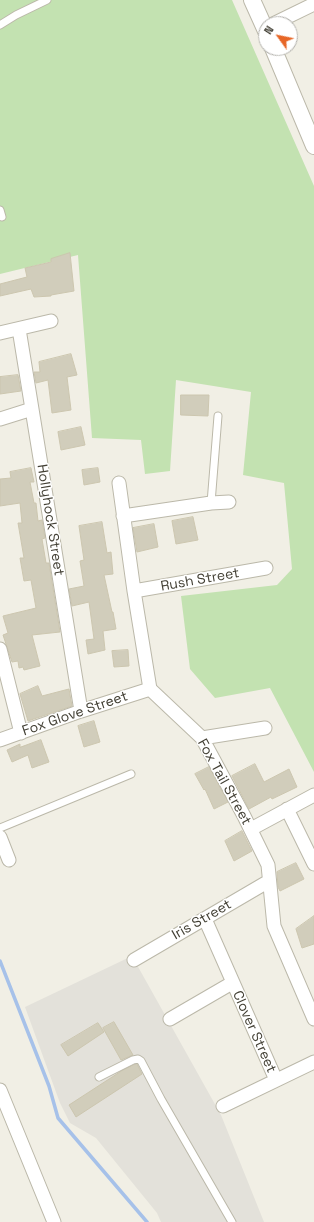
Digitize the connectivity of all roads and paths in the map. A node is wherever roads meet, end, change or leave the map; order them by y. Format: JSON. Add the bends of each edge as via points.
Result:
{"nodes":[{"id":1,"x":48,"y":0,"type":"edge"},
{"id":2,"x":252,"y":0,"type":"edge"},
{"id":3,"x":314,"y":4,"type":"edge"},
{"id":4,"x":261,"y":16,"type":"edge"},
{"id":5,"x":291,"y":16,"type":"edge"},
{"id":6,"x":0,"y":25,"type":"edge"},
{"id":7,"x":276,"y":56,"type":"edge"},
{"id":8,"x":314,"y":146,"type":"edge"},
{"id":9,"x":50,"y":321,"type":"dead end"},
{"id":10,"x":19,"y":329,"type":"junction"},
{"id":11,"x":0,"y":333,"type":"edge"},
{"id":12,"x":32,"y":409,"type":"junction"},
{"id":13,"x":218,"y":416,"type":"dead end"},
{"id":14,"x":0,"y":419,"type":"edge"},
{"id":15,"x":119,"y":483,"type":"dead end"},
{"id":16,"x":229,"y":502,"type":"dead end"},
{"id":17,"x":211,"y":503,"type":"junction"},
{"id":18,"x":123,"y":516,"type":"junction"},
{"id":19,"x":266,"y":568,"type":"dead end"},
{"id":20,"x":134,"y":591,"type":"junction"},
{"id":21,"x":0,"y":649,"type":"edge"},
{"id":22,"x":150,"y":689,"type":"junction"},
{"id":23,"x":81,"y":712,"type":"junction"},
{"id":24,"x":265,"y":728,"type":"dead end"},
{"id":25,"x":22,"y":732,"type":"junction"},
{"id":26,"x":202,"y":738,"type":"junction"},
{"id":27,"x":0,"y":740,"type":"edge"},
{"id":28,"x":131,"y":774,"type":"dead end"},
{"id":29,"x":314,"y":795,"type":"edge"},
{"id":30,"x":288,"y":809,"type":"junction"},
{"id":31,"x":0,"y":828,"type":"edge"},
{"id":32,"x":251,"y":829,"type":"junction"},
{"id":33,"x":0,"y":837,"type":"edge"},
{"id":34,"x":10,"y":860,"type":"dead end"},
{"id":35,"x":314,"y":864,"type":"edge"},
{"id":36,"x":269,"y":881,"type":"junction"},
{"id":37,"x":205,"y":919,"type":"junction"},
{"id":38,"x":134,"y":960,"type":"dead end"},
{"id":39,"x":232,"y":983,"type":"junction"},
{"id":40,"x":170,"y":1019,"type":"dead end"},
{"id":41,"x":314,"y":1019,"type":"edge"},
{"id":42,"x":314,"y":1062,"type":"edge"},
{"id":43,"x":100,"y":1077,"type":"dead end"},
{"id":44,"x":276,"y":1080,"type":"junction"},
{"id":45,"x":0,"y":1090,"type":"edge"},
{"id":46,"x":223,"y":1106,"type":"dead end"},
{"id":47,"x":54,"y":1222,"type":"edge"},
{"id":48,"x":232,"y":1222,"type":"edge"}],
"edges":[{"from":1,"to":6,"type":"lane"},
{"from":2,"to":4,"type":"street"},
{"from":3,"to":5,"type":"street"},
{"from":7,"to":8,"type":"street"},
{"from":9,"to":10,"type":"street"},
{"from":10,"to":11,"type":"street"},
{"from":10,"to":12,"type":"street","name":"Hollyhock Street"},
{"from":12,"to":14,"type":"street"},
{"from":12,"to":23,"type":"street","name":"Hollyhock Street"},
{"from":13,"to":17,"type":"lane"},
{"from":15,"to":18,"type":"street"},
{"from":16,"to":17,"type":"street"},
{"from":17,"to":18,"type":"street"},
{"from":18,"to":20,"type":"street"},
{"from":19,"to":20,"type":"street","name":"Rush Street"},
{"from":20,"to":22,"type":"street"},
{"from":21,"to":25,"type":"street"},
{"from":22,"to":23,"type":"street","name":"Fox Glove Street"},
{"from":22,"to":26,"type":"street","name":"Fox Tail Street"},
{"from":23,"to":25,"type":"street","name":"Fox Glove Street"},
{"from":24,"to":26,"type":"street"},
{"from":25,"to":27,"type":"street","name":"Fox Glove Street"},
{"from":26,"to":32,"type":"street","name":"Fox Tail Street"},
{"from":28,"to":31,"type":"lane"},
{"from":29,"to":30,"type":"street"},
{"from":30,"to":32,"type":"street"},
{"from":30,"to":35,"type":"street"},
{"from":32,"to":36,"type":"street","name":"Fox Tail Street","via":[[268,865]]},
{"from":33,"to":34,"type":"street"},
{"from":36,"to":37,"type":"street","name":"Iris Street"},
{"from":36,"to":41,"type":"street","name":"Fox Tail Street","via":[[274,926]]},
{"from":37,"to":38,"type":"street","name":"Iris Street"},
{"from":37,"to":39,"type":"street","name":"Clover Street"},
{"from":39,"to":40,"type":"street"},
{"from":39,"to":44,"type":"street","name":"Clover Street"},
{"from":42,"to":44,"type":"street"},
{"from":43,"to":48,"type":"lane","via":[[133,1060],[141,1061]]},
{"from":44,"to":46,"type":"street"},
{"from":45,"to":47,"type":"street"}]}
